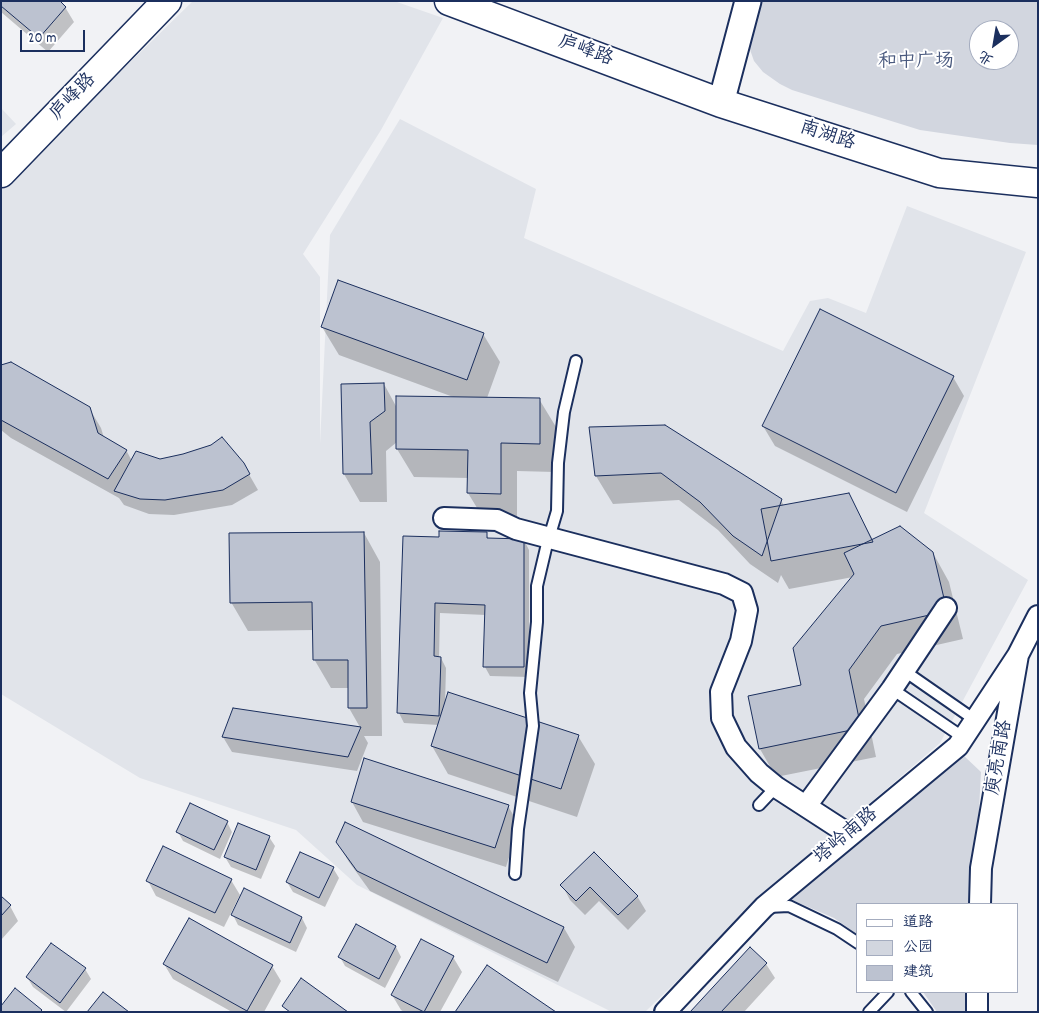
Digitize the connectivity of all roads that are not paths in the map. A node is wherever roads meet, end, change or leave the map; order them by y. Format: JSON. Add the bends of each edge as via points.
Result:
{"nodes":[{"id":1,"x":167,"y":1,"type":"edge"},
{"id":2,"x":449,"y":1,"type":"edge"},
{"id":3,"x":748,"y":1,"type":"edge"},
{"id":4,"x":721,"y":102,"type":"junction"},
{"id":5,"x":1,"y":173,"type":"edge"},
{"id":6,"x":1038,"y":183,"type":"edge"},
{"id":7,"x":576,"y":362,"type":"dead end"},
{"id":8,"x":444,"y":518,"type":"dead end"},
{"id":9,"x":549,"y":537,"type":"junction"},
{"id":10,"x":946,"y":608,"type":"dead end"},
{"id":11,"x":1038,"y":616,"type":"edge"},
{"id":12,"x":1018,"y":655,"type":"junction"},
{"id":13,"x":903,"y":670,"type":"junction"},
{"id":14,"x":892,"y":689,"type":"junction"},
{"id":15,"x":975,"y":720,"type":"junction"},
{"id":16,"x":964,"y":738,"type":"junction"},
{"id":17,"x":776,"y":787,"type":"junction"},
{"id":18,"x":759,"y":805,"type":"dead end"},
{"id":19,"x":806,"y":806,"type":"junction"},
{"id":20,"x":850,"y":835,"type":"junction"},
{"id":21,"x":515,"y":874,"type":"dead end"},
{"id":22,"x":980,"y":903,"type":"edge"},
{"id":23,"x":764,"y":907,"type":"junction"},
{"id":24,"x":856,"y":942,"type":"edge"},
{"id":25,"x":887,"y":993,"type":"edge"},
{"id":26,"x":912,"y":993,"type":"edge"},
{"id":27,"x":977,"y":993,"type":"edge"},
{"id":28,"x":665,"y":1012,"type":"edge"},
{"id":29,"x":869,"y":1012,"type":"edge"},
{"id":30,"x":927,"y":1012,"type":"edge"},
{"id":31,"x":977,"y":1012,"type":"edge"}],
"edges":[{"from":1,"to":5,"type":"main road","name":"庐峰路"},
{"from":2,"to":4,"type":"main road","name":"庐峰路"},
{"from":3,"to":4,"type":"street"},
{"from":4,"to":6,"type":"main road","name":"南湖路","via":[[939,173]]},
{"from":7,"to":9,"type":"lane","via":[[564,412],[557,511]]},
{"from":8,"to":9,"type":"street","via":[[497,520]]},
{"from":9,"to":17,"type":"street","via":[[724,584],[742,593],[747,610],[741,641],[721,692],[722,718],[736,747]]},
{"from":9,"to":21,"type":"lane","via":[[538,586],[530,693],[533,726]]},
{"from":10,"to":13,"type":"street"},
{"from":11,"to":12,"type":"street","name":"庾亮南路"},
{"from":12,"to":15,"type":"street","name":"塔岭南路"},
{"from":12,"to":22,"type":"street","name":"庾亮南路","via":[[981,868]]},
{"from":13,"to":14,"type":"street"},
{"from":13,"to":15,"type":"lane"},
{"from":14,"to":16,"type":"lane"},
{"from":14,"to":19,"type":"street"},
{"from":15,"to":16,"type":"street","name":"塔岭南路"},
{"from":16,"to":20,"type":"street","name":"塔岭南路"},
{"from":17,"to":18,"type":"lane"},
{"from":17,"to":19,"type":"street"},
{"from":19,"to":20,"type":"street"},
{"from":20,"to":23,"type":"street","name":"塔岭南路"},
{"from":23,"to":24,"type":"lane","via":[[789,906],[837,928]]},
{"from":23,"to":28,"type":"street","name":"塔岭南路"},
{"from":25,"to":29,"type":"lane"},
{"from":26,"to":30,"type":"lane"},
{"from":27,"to":31,"type":"street"}]}
